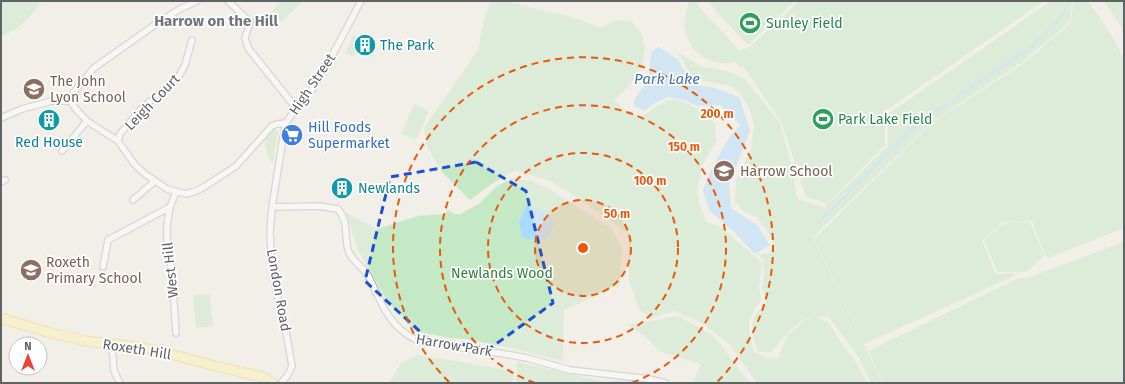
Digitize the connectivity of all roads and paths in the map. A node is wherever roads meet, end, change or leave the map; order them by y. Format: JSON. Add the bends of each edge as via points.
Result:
{"nodes":[{"id":1,"x":197,"y":1,"type":"edge"},
{"id":2,"x":228,"y":1,"type":"edge"},
{"id":3,"x":361,"y":1,"type":"edge"},
{"id":4,"x":192,"y":40,"type":"dead end"},
{"id":5,"x":71,"y":101,"type":"junction"},
{"id":6,"x":296,"y":108,"type":"junction"},
{"id":7,"x":1,"y":118,"type":"edge"},
{"id":8,"x":87,"y":121,"type":"junction"},
{"id":9,"x":286,"y":123,"type":"junction"},
{"id":10,"x":118,"y":141,"type":"junction"},
{"id":11,"x":62,"y":151,"type":"dead end"},
{"id":12,"x":277,"y":170,"type":"joint"},
{"id":13,"x":154,"y":181,"type":"junction"},
{"id":14,"x":176,"y":192,"type":"junction"},
{"id":15,"x":133,"y":200,"type":"dead end"},
{"id":16,"x":170,"y":207,"type":"junction"},
{"id":17,"x":272,"y":207,"type":"junction"},
{"id":18,"x":102,"y":267,"type":"dead end"},
{"id":19,"x":1,"y":318,"type":"edge"},
{"id":20,"x":176,"y":333,"type":"dead end"},
{"id":21,"x":112,"y":344,"type":"junction"},
{"id":22,"x":120,"y":383,"type":"edge"},
{"id":23,"x":272,"y":383,"type":"edge"},
{"id":24,"x":281,"y":383,"type":"edge"},
{"id":25,"x":665,"y":383,"type":"edge"}],
"edges":[{"from":1,"to":5,"type":"street","via":[[156,24],[94,68],[73,93]]},
{"from":2,"to":6,"type":"street","via":[[250,22],[245,38],[248,48]]},
{"from":3,"to":6,"type":"street","name":"High Street","via":[[326,67],[311,91]]},
{"from":4,"to":10,"type":"street","name":"Leigh Court","via":[[179,76],[140,110],[120,134]]},
{"from":5,"to":7,"type":"street","via":[[52,101]]},
{"from":5,"to":8,"type":"street"},
{"from":6,"to":9,"type":"street","name":"High Street"},
{"from":8,"to":10,"type":"street"},
{"from":8,"to":11,"type":"street"},
{"from":9,"to":12,"type":"street","name":"High Street"},
{"from":9,"to":14,"type":"street","via":[[272,126],[236,166],[204,187],[186,194]]},
{"from":10,"to":13,"type":"street","via":[[135,165]]},
{"from":12,"to":17,"type":"street","name":"London Road"},
{"from":13,"to":14,"type":"street"},
{"from":13,"to":15,"type":"street"},
{"from":14,"to":16,"type":"street","name":"West Hill"},
{"from":16,"to":18,"type":"street","via":[[108,240]]},
{"from":16,"to":20,"type":"street","name":"West Hill","via":[[167,241]]},
{"from":17,"to":24,"type":"street","name":"London Road","via":[[272,262],[292,366]]},
{"from":17,"to":25,"type":"street","name":"Harrow Park","via":[[319,206],[338,209],[345,220],[348,250],[353,259],[368,274],[380,302],[397,327],[421,342],[527,358],[570,370]]},
{"from":19,"to":21,"type":"main road","name":"Roxeth Hill","via":[[64,336]]},
{"from":21,"to":22,"type":"street","via":[[114,371]]},
{"from":21,"to":23,"type":"main road","name":"Roxeth Hill","via":[[178,356],[263,377]]}]}
